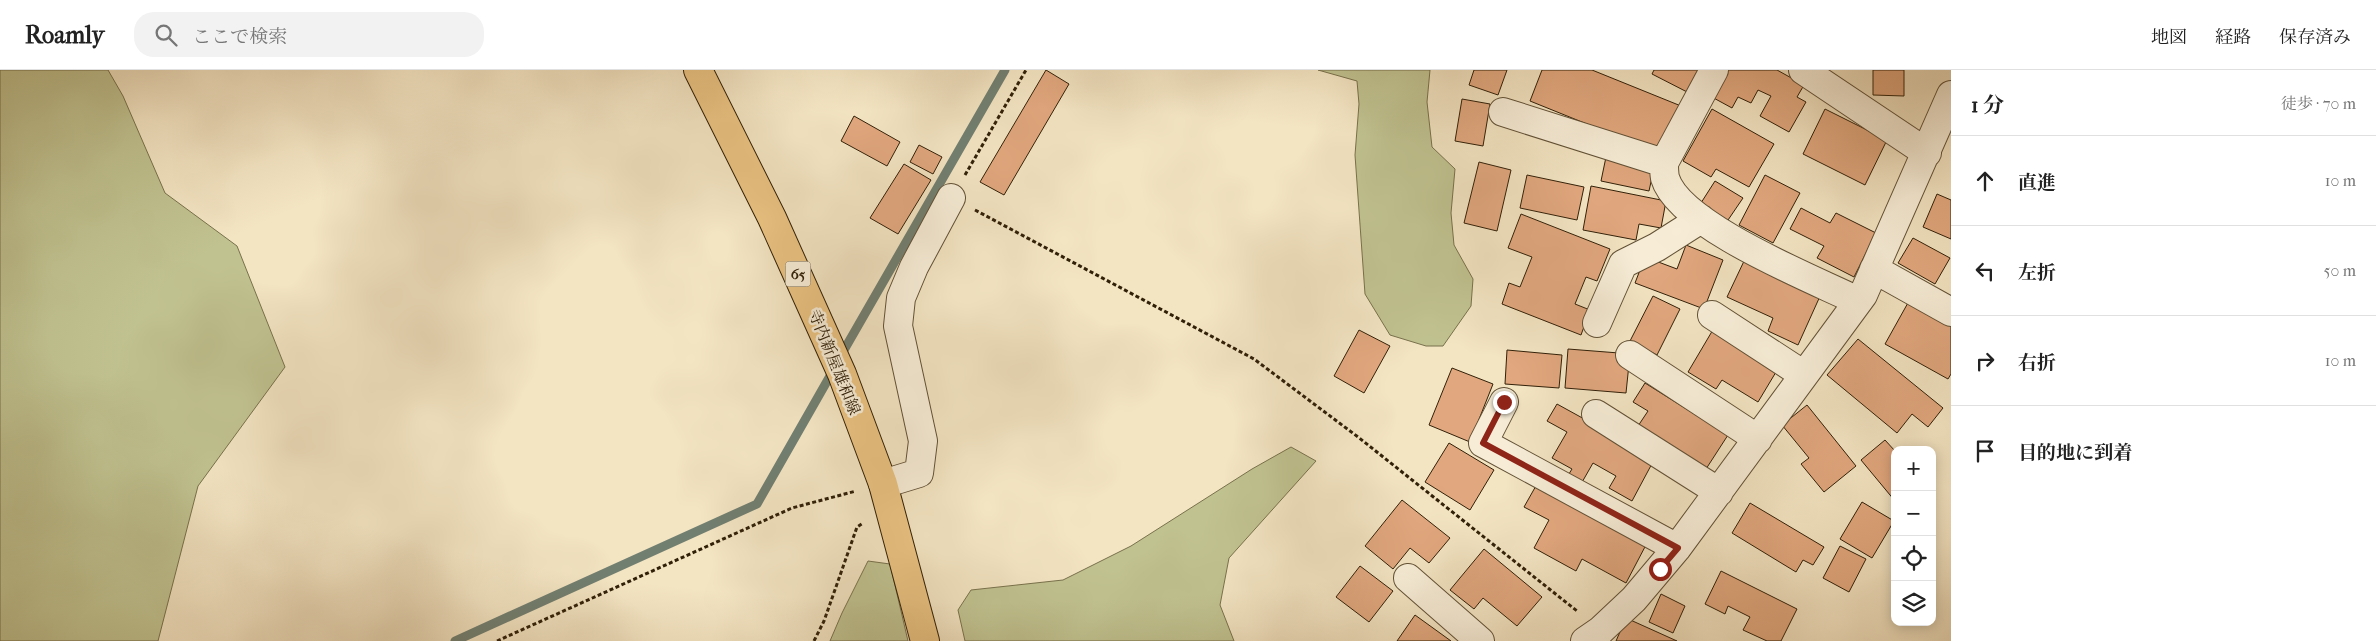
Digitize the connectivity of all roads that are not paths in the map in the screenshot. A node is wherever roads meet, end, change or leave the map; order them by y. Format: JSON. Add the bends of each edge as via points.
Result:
{"nodes":[{"id":1,"x":698,"y":70,"type":"edge"},
{"id":2,"x":1714,"y":70,"type":"edge"},
{"id":3,"x":1803,"y":70,"type":"edge"},
{"id":4,"x":1951,"y":95,"type":"edge"},
{"id":5,"x":1503,"y":112,"type":"dead end"},
{"id":6,"x":1927,"y":153,"type":"junction"},
{"id":7,"x":1664,"y":163,"type":"junction"},
{"id":8,"x":951,"y":198,"type":"road end"},
{"id":9,"x":1701,"y":218,"type":"junction"},
{"id":10,"x":1874,"y":269,"type":"junction"},
{"id":11,"x":1858,"y":301,"type":"junction"},
{"id":12,"x":1951,"y":312,"type":"edge"},
{"id":13,"x":1712,"y":315,"type":"dead end"},
{"id":14,"x":1597,"y":324,"type":"dead end"},
{"id":15,"x":1630,"y":355,"type":"dead end"},
{"id":16,"x":1804,"y":375,"type":"junction"},
{"id":17,"x":1504,"y":402,"type":"dead end"},
{"id":18,"x":1596,"y":414,"type":"dead end"},
{"id":19,"x":1758,"y":438,"type":"junction"},
{"id":20,"x":1719,"y":492,"type":"junction"},
{"id":21,"x":886,"y":496,"type":"junction"},
{"id":22,"x":1678,"y":548,"type":"junction"},
{"id":23,"x":1408,"y":578,"type":"dead end"},
{"id":24,"x":1593,"y":635,"type":"edge"},
{"id":25,"x":925,"y":641,"type":"edge"},
{"id":26,"x":1480,"y":641,"type":"edge"}],
"edges":[{"from":1,"to":21,"type":"main road","name":"寺内新屋雄和線","number":"65","via":[[811,302],[842,374]]},
{"from":2,"to":7,"type":"street"},
{"from":3,"to":6,"type":"street"},
{"from":4,"to":6,"type":"street"},
{"from":5,"to":7,"type":"street"},
{"from":6,"to":10,"type":"street"},
{"from":7,"to":9,"type":"street","via":[[1665,177],[1671,189],[1688,209]]},
{"from":8,"to":21,"type":"street","via":[[901,298],[898,326],[923,442],[919,474]]},
{"from":9,"to":11,"type":"street","via":[[1728,238]]},
{"from":9,"to":14,"type":"street","via":[[1657,247],[1623,264]]},
{"from":10,"to":11,"type":"street"},
{"from":10,"to":12,"type":"street"},
{"from":11,"to":16,"type":"street"},
{"from":13,"to":16,"type":"street"},
{"from":15,"to":19,"type":"street"},
{"from":16,"to":19,"type":"street"},
{"from":17,"to":22,"type":"street","via":[[1483,443]]},
{"from":18,"to":20,"type":"street"},
{"from":19,"to":20,"type":"street"},
{"from":20,"to":22,"type":"street"},
{"from":21,"to":25,"type":"main road","name":"寺内新屋雄和線","number":"65"},
{"from":22,"to":24,"type":"street","via":[[1634,599]]},
{"from":23,"to":26,"type":"street"}]}
